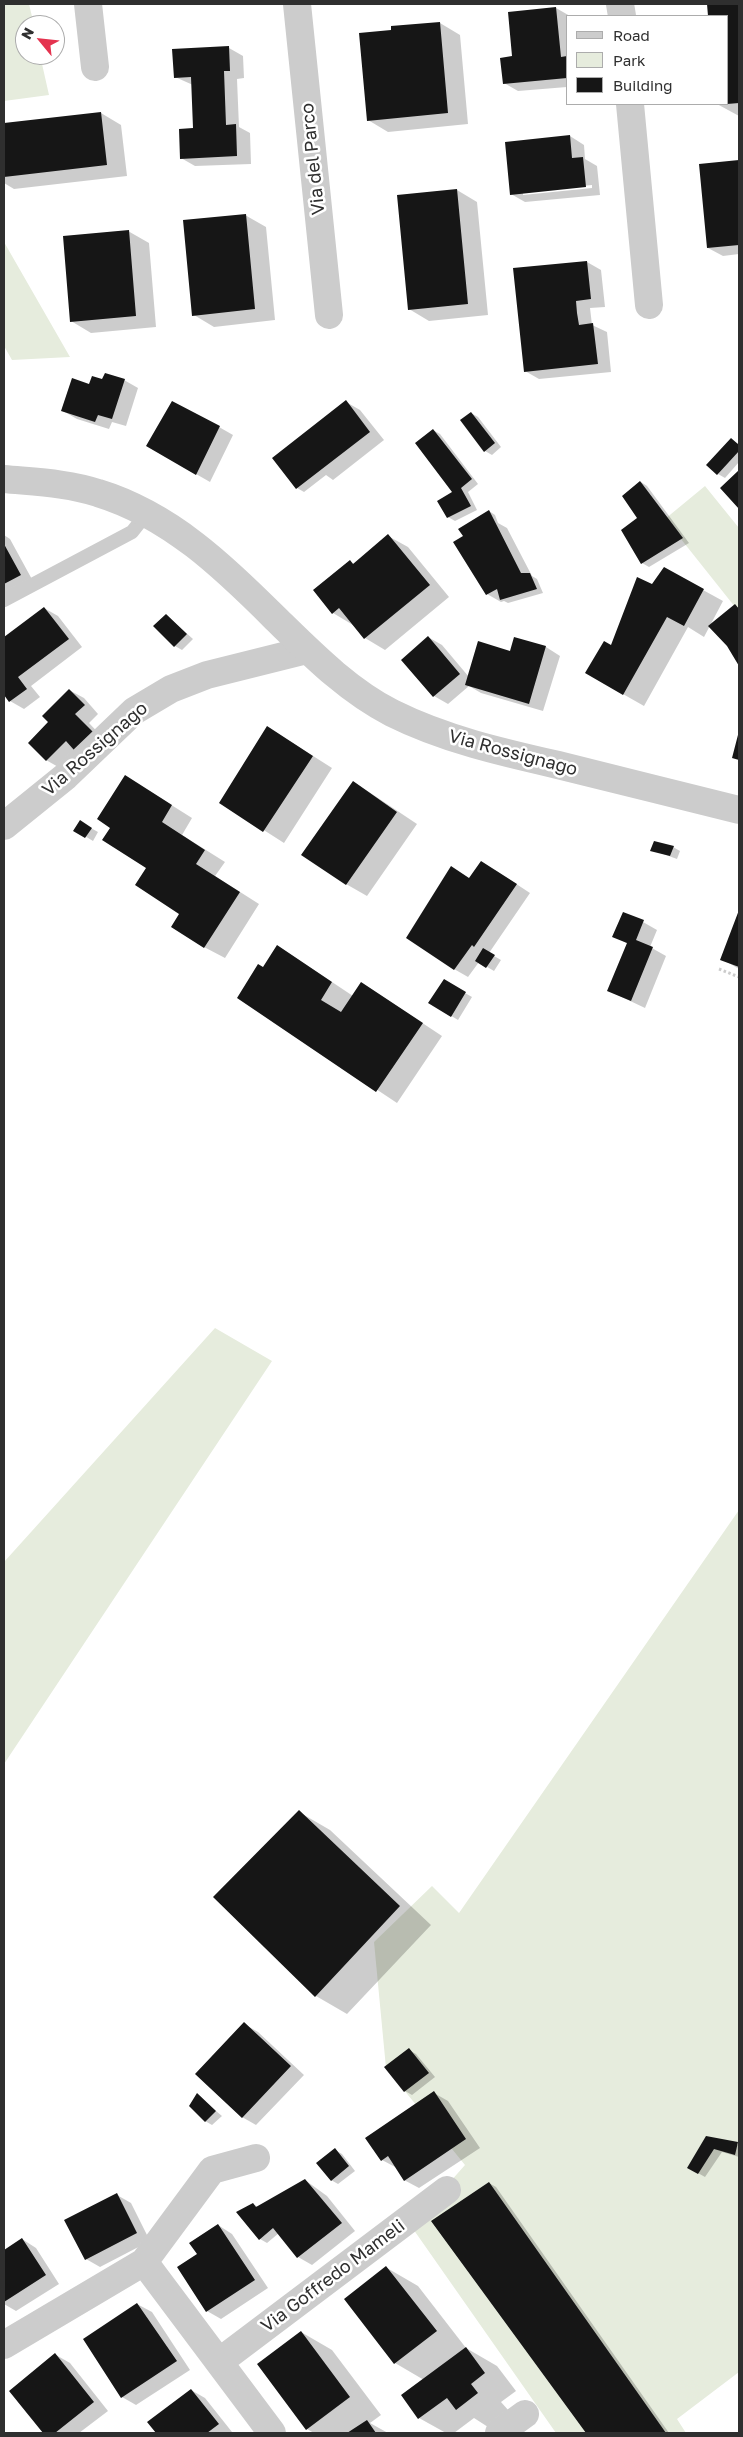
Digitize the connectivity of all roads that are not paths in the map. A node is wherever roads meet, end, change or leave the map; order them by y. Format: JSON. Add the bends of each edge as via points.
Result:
{"nodes":[{"id":1,"x":88,"y":4,"type":"edge"},
{"id":2,"x":297,"y":4,"type":"edge"},
{"id":3,"x":95,"y":67,"type":"dead end"},
{"id":4,"x":630,"y":105,"type":"edge"},
{"id":5,"x":649,"y":305,"type":"dead end"},
{"id":6,"x":329,"y":315,"type":"dead end"},
{"id":7,"x":4,"y":479,"type":"edge"},
{"id":8,"x":147,"y":513,"type":"junction"},
{"id":9,"x":4,"y":600,"type":"edge"},
{"id":10,"x":307,"y":650,"type":"junction"},
{"id":11,"x":739,"y":810,"type":"edge"},
{"id":12,"x":4,"y":826,"type":"edge"},
{"id":13,"x":256,"y":2158,"type":"dead end"},
{"id":14,"x":447,"y":2190,"type":"dead end"},
{"id":15,"x":144,"y":2262,"type":"junction"},
{"id":16,"x":4,"y":2345,"type":"edge"},
{"id":17,"x":220,"y":2362,"type":"junction"},
{"id":18,"x":525,"y":2414,"type":"dead end"},
{"id":19,"x":272,"y":2433,"type":"edge"},
{"id":20,"x":499,"y":2433,"type":"edge"}],
"edges":[{"from":1,"to":3,"type":"street"},
{"from":2,"to":6,"type":"street","name":"Via del Parco"},
{"from":4,"to":5,"type":"street"},
{"from":7,"to":8,"type":"street","name":"Via Rossignago","via":[[52,483],[98,492]]},
{"from":8,"to":9,"type":"lane","via":[[132,532]]},
{"from":8,"to":10,"type":"street","name":"Via Rossignago","via":[[176,530],[215,560]]},
{"from":10,"to":11,"type":"street","name":"Via Rossignago","via":[[359,692],[390,712],[424,727],[481,746]]},
{"from":10,"to":12,"type":"street","name":"Via Rossignago","via":[[207,675],[170,689],[134,711],[66,776]]},
{"from":13,"to":15,"type":"street","via":[[212,2170]]},
{"from":14,"to":17,"type":"street","name":"Via Goffredo Mameli"},
{"from":15,"to":16,"type":"street"},
{"from":15,"to":17,"type":"street"},
{"from":17,"to":19,"type":"street"},
{"from":18,"to":20,"type":"street"}]}
